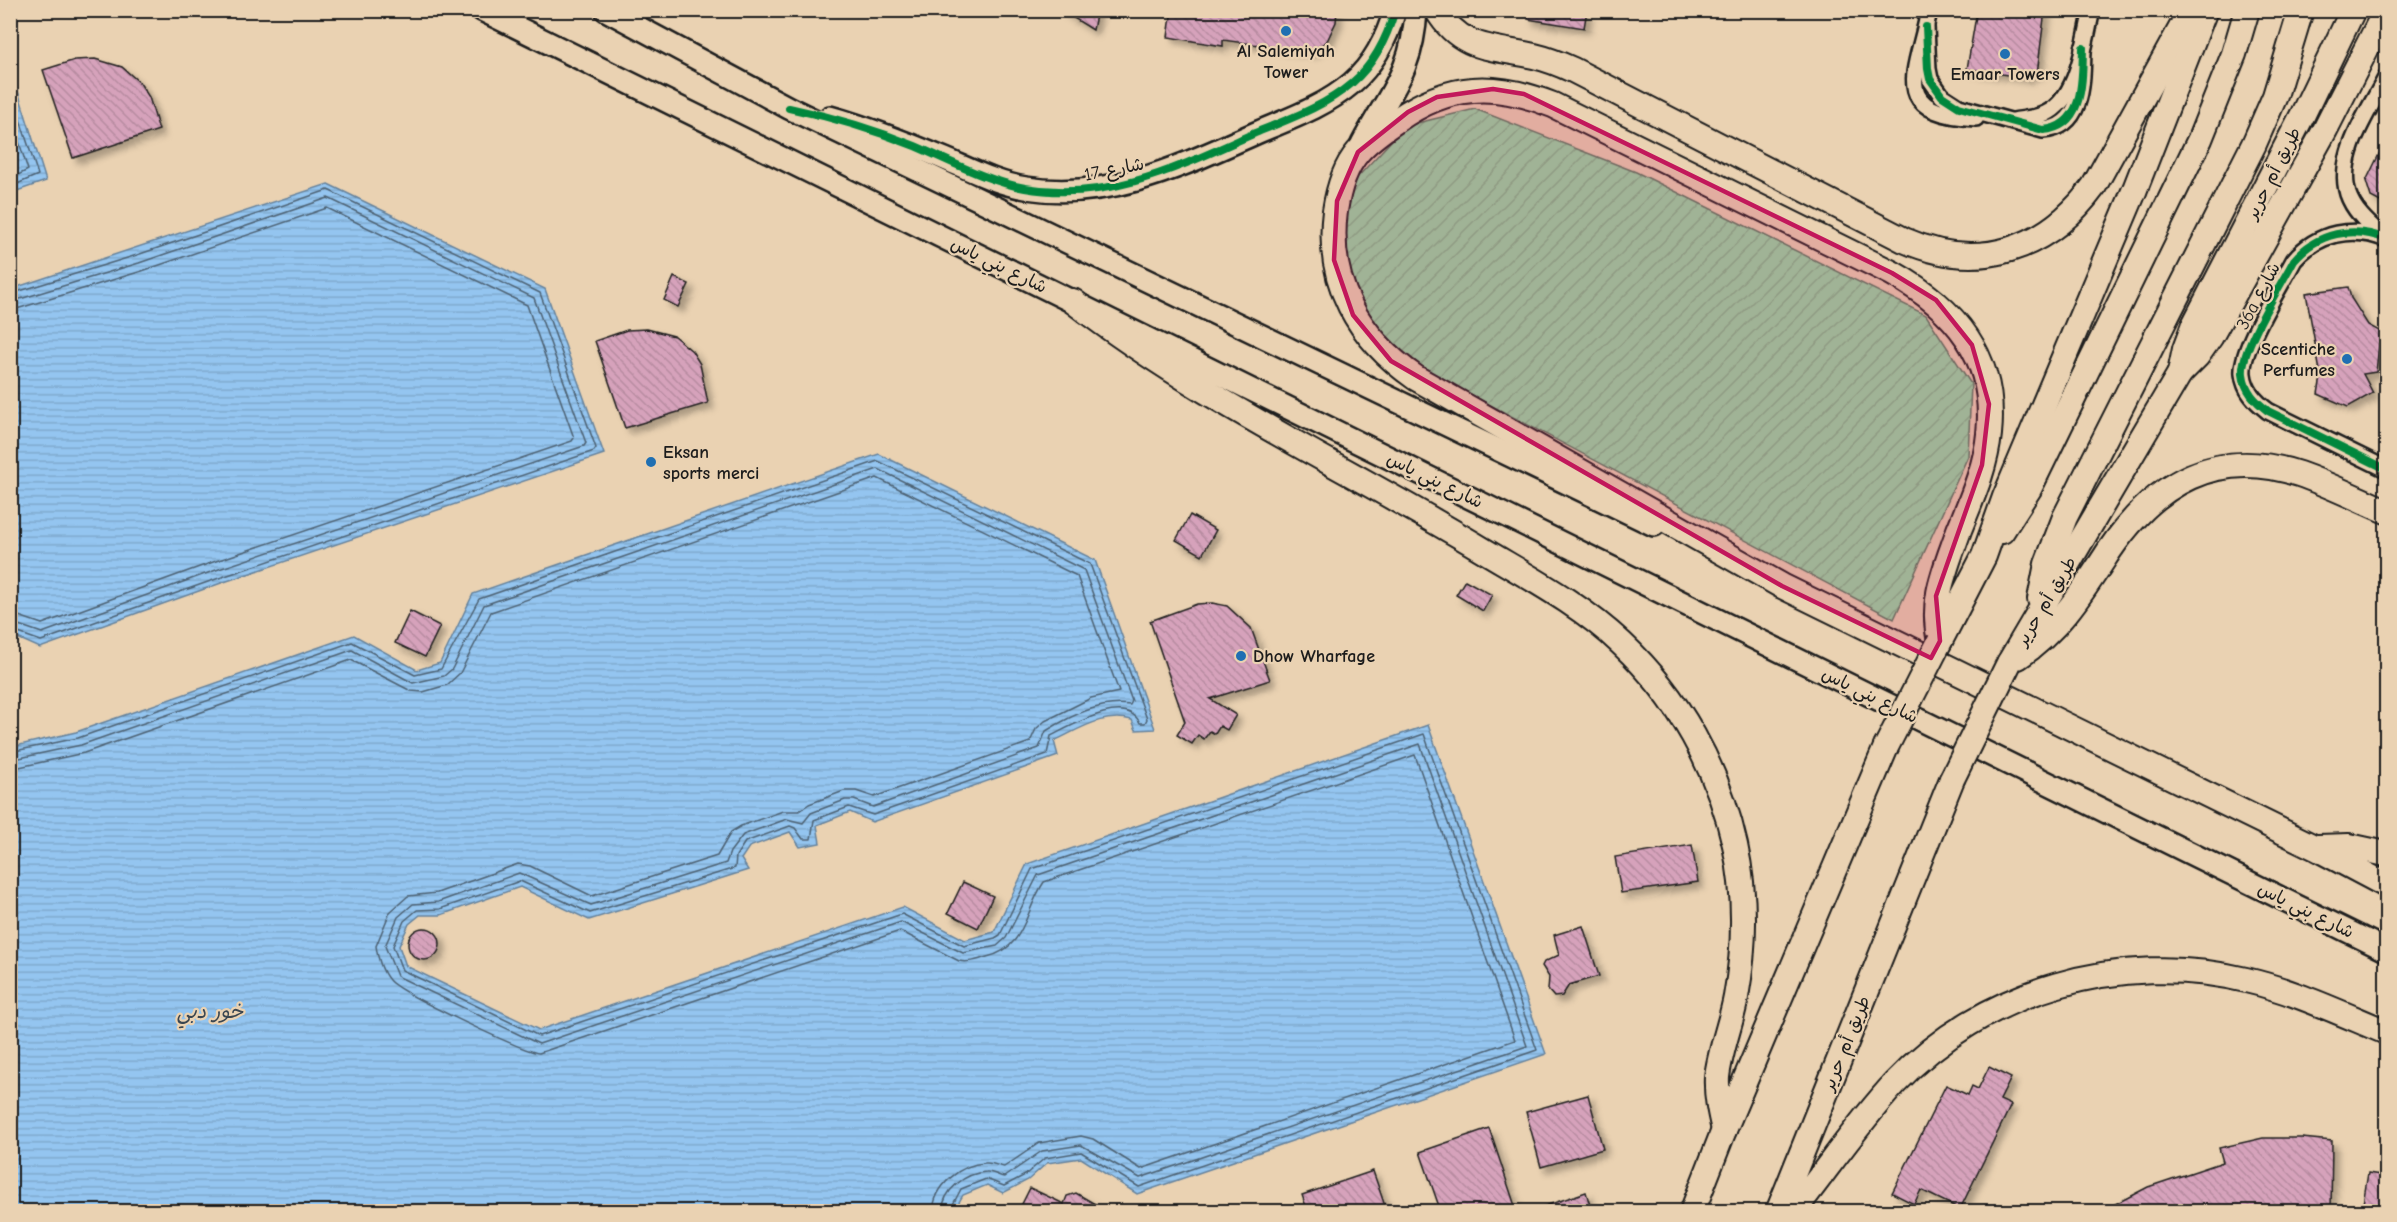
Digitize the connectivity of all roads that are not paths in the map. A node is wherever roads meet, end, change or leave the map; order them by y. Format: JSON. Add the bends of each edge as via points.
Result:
{"nodes":[{"id":1,"x":482,"y":10,"type":"edge"},
{"id":2,"x":606,"y":10,"type":"edge"},
{"id":3,"x":1395,"y":10,"type":"edge"},
{"id":4,"x":1416,"y":10,"type":"edge"},
{"id":5,"x":1437,"y":10,"type":"edge"},
{"id":6,"x":1929,"y":10,"type":"edge"},
{"id":7,"x":2092,"y":10,"type":"edge"},
{"id":8,"x":2190,"y":10,"type":"edge"},
{"id":9,"x":2205,"y":10,"type":"edge"},
{"id":10,"x":2247,"y":10,"type":"edge"},
{"id":11,"x":2301,"y":10,"type":"edge"},
{"id":12,"x":2353,"y":10,"type":"edge"},
{"id":13,"x":2386,"y":10,"type":"edge"},
{"id":14,"x":2386,"y":78,"type":"edge"},
{"id":15,"x":789,"y":108,"type":"junction"},
{"id":16,"x":1358,"y":152,"type":"junction"},
{"id":17,"x":2385,"y":238,"type":"edge"},
{"id":18,"x":1073,"y":301,"type":"junction"},
{"id":19,"x":2180,"y":373,"type":"junction"},
{"id":20,"x":2386,"y":469,"type":"edge"},
{"id":21,"x":2386,"y":511,"type":"edge"},
{"id":22,"x":1984,"y":556,"type":"junction"},
{"id":23,"x":1782,"y":586,"type":"junction"},
{"id":24,"x":2038,"y":613,"type":"junction"},
{"id":25,"x":1940,"y":640,"type":"junction"},
{"id":26,"x":2009,"y":663,"type":"junction"},
{"id":27,"x":2316,"y":848,"type":"junction"},
{"id":28,"x":2386,"y":854,"type":"edge"},
{"id":29,"x":2386,"y":885,"type":"edge"},
{"id":30,"x":2386,"y":950,"type":"edge"},
{"id":31,"x":2386,"y":1032,"type":"edge"},
{"id":32,"x":1724,"y":1130,"type":"junction"},
{"id":33,"x":1692,"y":1212,"type":"edge"},
{"id":34,"x":1778,"y":1212,"type":"edge"},
{"id":35,"x":1793,"y":1212,"type":"edge"}],
"edges":[{"from":1,"to":18,"type":"main road","name":"شارع بني ياس"},
{"from":2,"to":15,"type":"main road"},
{"from":3,"to":15,"type":"main road","name":"شارع 17","via":[[1389,33],[1374,59],[1328,101],[1159,175],[1093,190],[1024,188],[863,127]]},
{"from":4,"to":16,"type":"main road","via":[[1404,73]]},
{"from":5,"to":8,"type":"main road","via":[[1456,33],[1474,44],[1494,51],[1535,56],[1573,70],[1904,240],[1964,256],[2011,250],[2036,240],[2059,226],[2078,207],[2094,186]]},
{"from":6,"to":7,"type":"street","via":[[1913,76],[1923,102],[1947,116],[2004,120],[2043,130],[2066,121],[2080,97],[2083,48]]},
{"from":9,"to":22,"type":"main road"},
{"from":10,"to":22,"type":"main road","via":[[2218,97],[2195,150],[2029,489]]},
{"from":11,"to":24,"type":"main road","via":[[2275,96],[2254,144],[2055,540]]},
{"from":12,"to":19,"type":"main road","name":"طريق أم حرير","via":[[2194,326]]},
{"from":13,"to":19,"type":"main road","via":[[2325,130],[2211,336]]},
{"from":14,"to":17,"type":"street","name":"36a شارع","via":[[2346,162],[2349,195],[2356,209]]},
{"from":15,"to":23,"type":"main road"},
{"from":16,"to":23,"type":"main road","via":[[1337,201],[1334,260],[1353,315],[1391,361]]},
{"from":16,"to":25,"type":"main road","via":[[1390,124],[1437,97],[1462,90],[1524,94],[1892,273],[1936,300],[1954,317],[1972,345],[1989,404],[1989,435],[1983,465],[1936,596]]},
{"from":17,"to":20,"type":"street","name":"36a شارع","via":[[2337,233],[2304,249],[2294,260],[2251,342],[2243,372],[2247,388],[2268,411]]},
{"from":18,"to":30,"type":"main road","name":"شارع بني ياس"},
{"from":18,"to":32,"type":"main road","via":[[1174,372],[1556,595],[1613,636],[1648,670],[1684,719],[1712,771],[1725,809],[1741,884],[1742,961],[1717,1080]]},
{"from":19,"to":24,"type":"main road","name":"طريق أم حرير"},
{"from":21,"to":26,"type":"main road","via":[[2299,474],[2271,467],[2242,464],[2184,478],[2135,515],[2065,616]]},
{"from":22,"to":25,"type":"main road"},
{"from":23,"to":27,"type":"main road"},
{"from":24,"to":26,"type":"main road","name":"طريق أم حرير"},
{"from":25,"to":32,"type":"main road","bridge":true,"via":[[1886,747]]},
{"from":26,"to":34,"type":"main road","name":"طريق أم حرير","bridge":true,"via":[[1952,779]]},
{"from":27,"to":28,"type":"main road","via":[[2349,846]]},
{"from":27,"to":29,"type":"main road"},
{"from":31,"to":35,"type":"main road","via":[[2278,989],[2211,973],[2130,971],[2046,988],[1978,1019],[1921,1059],[1873,1108]]},
{"from":32,"to":33,"type":"main road"}]}
